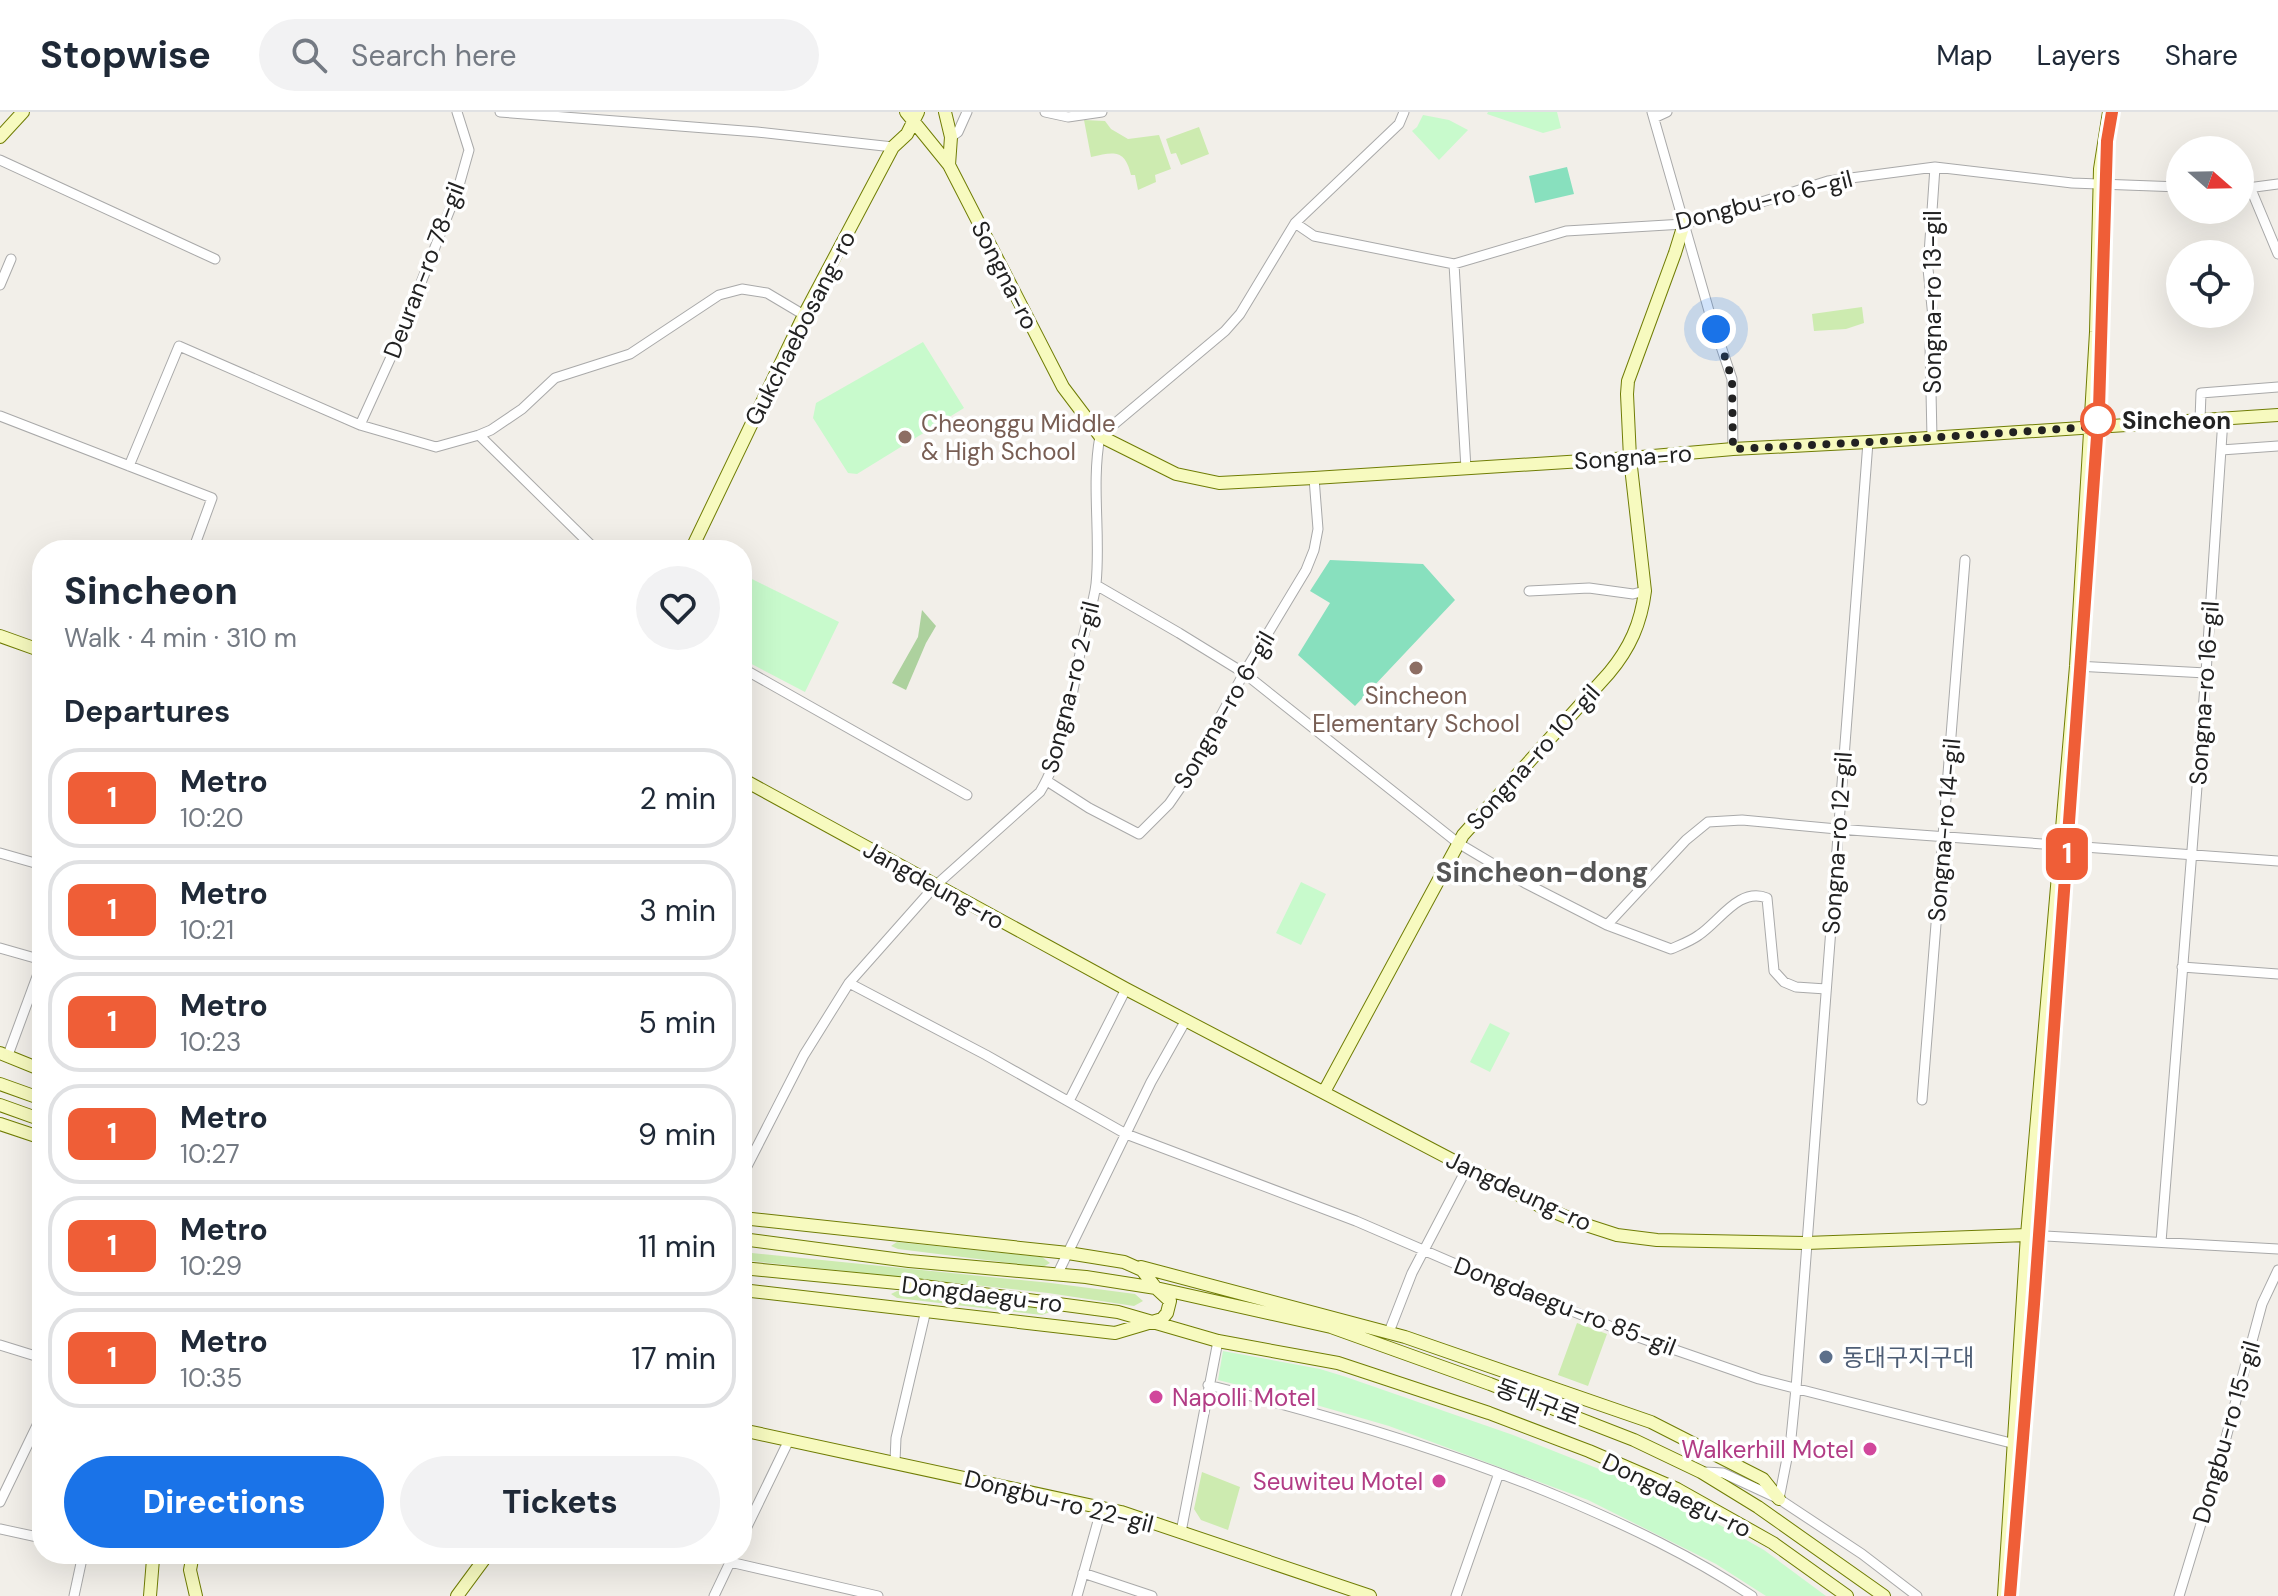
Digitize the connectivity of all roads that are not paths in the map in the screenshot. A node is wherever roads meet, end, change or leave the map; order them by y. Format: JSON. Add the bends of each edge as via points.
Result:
{"nodes":[{"id":1,"x":23,"y":112,"type":"edge"},
{"id":2,"x":457,"y":112,"type":"edge"},
{"id":3,"x":500,"y":112,"type":"edge"},
{"id":4,"x":945,"y":112,"type":"edge"},
{"id":5,"x":967,"y":112,"type":"edge"},
{"id":6,"x":1045,"y":112,"type":"edge"},
{"id":7,"x":1102,"y":112,"type":"edge"},
{"id":8,"x":1404,"y":112,"type":"edge"},
{"id":9,"x":1667,"y":112,"type":"edge"},
{"id":10,"x":2109,"y":112,"type":"edge"},
{"id":11,"x":912,"y":115,"type":"edge"},
{"id":12,"x":1653,"y":115,"type":"edge"},
{"id":13,"x":599,"y":116,"type":"edge"},
{"id":14,"x":0,"y":137,"type":"edge"},
{"id":15,"x":951,"y":137,"type":"junction"},
{"id":16,"x":893,"y":147,"type":"junction"},
{"id":17,"x":0,"y":160,"type":"edge"},
{"id":18,"x":949,"y":165,"type":"junction"},
{"id":19,"x":1935,"y":167,"type":"junction"},
{"id":20,"x":2099,"y":183,"type":"junction"},
{"id":21,"x":2278,"y":184,"type":"edge"},
{"id":22,"x":2166,"y":186,"type":"edge"},
{"id":23,"x":2254,"y":187,"type":"edge"},
{"id":24,"x":2254,"y":206,"type":"edge"},
{"id":25,"x":1295,"y":223,"type":"junction"},
{"id":26,"x":1684,"y":224,"type":"junction"},
{"id":27,"x":2278,"y":254,"type":"edge"},
{"id":28,"x":11,"y":259,"type":"dead end"},
{"id":29,"x":215,"y":259,"type":"dead end"},
{"id":30,"x":1454,"y":264,"type":"junction"},
{"id":31,"x":0,"y":285,"type":"edge"},
{"id":32,"x":804,"y":315,"type":"junction"},
{"id":33,"x":2278,"y":387,"type":"edge"},
{"id":34,"x":2278,"y":415,"type":"edge"},
{"id":35,"x":0,"y":416,"type":"edge"},
{"id":36,"x":2223,"y":419,"type":"junction"},
{"id":37,"x":2200,"y":420,"type":"junction"},
{"id":38,"x":360,"y":425,"type":"junction"},
{"id":39,"x":2090,"y":427,"type":"junction"},
{"id":40,"x":479,"y":435,"type":"junction"},
{"id":41,"x":1100,"y":436,"type":"junction"},
{"id":42,"x":1932,"y":438,"type":"junction"},
{"id":43,"x":1868,"y":442,"type":"junction"},
{"id":44,"x":2278,"y":446,"type":"edge"},
{"id":45,"x":1733,"y":449,"type":"junction"},
{"id":46,"x":2221,"y":450,"type":"junction"},
{"id":47,"x":1630,"y":458,"type":"junction"},
{"id":48,"x":129,"y":466,"type":"junction"},
{"id":49,"x":1466,"y":469,"type":"junction"},
{"id":50,"x":1314,"y":478,"type":"junction"},
{"id":51,"x":197,"y":540,"type":"edge"},
{"id":52,"x":586,"y":540,"type":"edge"},
{"id":53,"x":696,"y":540,"type":"edge"},
{"id":54,"x":1965,"y":560,"type":"dead end"},
{"id":55,"x":1096,"y":585,"type":"junction"},
{"id":56,"x":1529,"y":591,"type":"dead end"},
{"id":57,"x":1645,"y":591,"type":"junction"},
{"id":58,"x":0,"y":636,"type":"edge"},
{"id":59,"x":32,"y":647,"type":"edge"},
{"id":60,"x":2076,"y":666,"type":"junction"},
{"id":61,"x":1244,"y":673,"type":"junction"},
{"id":62,"x":2206,"y":673,"type":"junction"},
{"id":63,"x":752,"y":674,"type":"edge"},
{"id":64,"x":1047,"y":781,"type":"junction"},
{"id":65,"x":752,"y":785,"type":"edge"},
{"id":66,"x":967,"y":795,"type":"dead end"},
{"id":67,"x":1837,"y":829,"type":"junction"},
{"id":68,"x":1943,"y":836,"type":"junction"},
{"id":69,"x":1458,"y":843,"type":"junction"},
{"id":70,"x":2060,"y":844,"type":"junction"},
{"id":71,"x":0,"y":853,"type":"edge"},
{"id":72,"x":2192,"y":855,"type":"junction"},
{"id":73,"x":2278,"y":861,"type":"edge"},
{"id":74,"x":32,"y":862,"type":"edge"},
{"id":75,"x":935,"y":886,"type":"junction"},
{"id":76,"x":1607,"y":925,"type":"junction"},
{"id":77,"x":0,"y":948,"type":"edge"},
{"id":78,"x":32,"y":959,"type":"edge"},
{"id":79,"x":2182,"y":967,"type":"junction"},
{"id":80,"x":2278,"y":974,"type":"edge"},
{"id":81,"x":849,"y":983,"type":"junction"},
{"id":82,"x":32,"y":986,"type":"edge"},
{"id":83,"x":1126,"y":989,"type":"junction"},
{"id":84,"x":1826,"y":989,"type":"junction"},
{"id":85,"x":1186,"y":1020,"type":"junction"},
{"id":86,"x":4,"y":1054,"type":"edge"},
{"id":87,"x":32,"y":1066,"type":"edge"},
{"id":88,"x":0,"y":1084,"type":"edge"},
{"id":89,"x":1324,"y":1092,"type":"junction"},
{"id":90,"x":32,"y":1095,"type":"edge"},
{"id":91,"x":1922,"y":1100,"type":"dead end"},
{"id":92,"x":1069,"y":1101,"type":"junction"},
{"id":93,"x":0,"y":1105,"type":"edge"},
{"id":94,"x":32,"y":1116,"type":"edge"},
{"id":95,"x":0,"y":1124,"type":"edge"},
{"id":96,"x":1126,"y":1134,"type":"junction"},
{"id":97,"x":32,"y":1135,"type":"edge"},
{"id":98,"x":752,"y":1156,"type":"edge"},
{"id":99,"x":1467,"y":1168,"type":"junction"},
{"id":100,"x":752,"y":1219,"type":"edge"},
{"id":101,"x":2027,"y":1235,"type":"junction"},
{"id":102,"x":752,"y":1240,"type":"edge"},
{"id":103,"x":2161,"y":1242,"type":"junction"},
{"id":104,"x":1806,"y":1243,"type":"junction"},
{"id":105,"x":2278,"y":1249,"type":"edge"},
{"id":106,"x":1424,"y":1251,"type":"junction"},
{"id":107,"x":1068,"y":1253,"type":"junction"},
{"id":108,"x":1124,"y":1262,"type":"junction"},
{"id":109,"x":752,"y":1269,"type":"edge"},
{"id":110,"x":2278,"y":1270,"type":"edge"},
{"id":111,"x":1058,"y":1273,"type":"junction"},
{"id":112,"x":1156,"y":1288,"type":"junction"},
{"id":113,"x":752,"y":1291,"type":"edge"},
{"id":114,"x":926,"y":1310,"type":"junction"},
{"id":115,"x":1155,"y":1323,"type":"junction"},
{"id":116,"x":1389,"y":1332,"type":"junction"},
{"id":117,"x":1218,"y":1341,"type":"junction"},
{"id":118,"x":0,"y":1345,"type":"edge"},
{"id":119,"x":32,"y":1355,"type":"edge"},
{"id":120,"x":1208,"y":1385,"type":"junction"},
{"id":121,"x":1796,"y":1388,"type":"junction"},
{"id":122,"x":752,"y":1432,"type":"edge"},
{"id":123,"x":32,"y":1436,"type":"edge"},
{"id":124,"x":789,"y":1440,"type":"junction"},
{"id":125,"x":2015,"y":1444,"type":"junction"},
{"id":126,"x":895,"y":1461,"type":"junction"},
{"id":127,"x":1701,"y":1472,"type":"junction"},
{"id":128,"x":1499,"y":1473,"type":"junction"},
{"id":129,"x":1779,"y":1499,"type":"junction"},
{"id":130,"x":0,"y":1502,"type":"edge"},
{"id":131,"x":1102,"y":1507,"type":"junction"},
{"id":132,"x":752,"y":1516,"type":"edge"},
{"id":133,"x":0,"y":1529,"type":"edge"},
{"id":134,"x":1181,"y":1532,"type":"junction"},
{"id":135,"x":32,"y":1536,"type":"edge"},
{"id":136,"x":752,"y":1563,"type":"edge"},
{"id":137,"x":81,"y":1564,"type":"edge"},
{"id":138,"x":154,"y":1564,"type":"edge"},
{"id":139,"x":191,"y":1564,"type":"edge"},
{"id":140,"x":481,"y":1564,"type":"edge"},
{"id":141,"x":729,"y":1564,"type":"edge"},
{"id":142,"x":1083,"y":1573,"type":"junction"},
{"id":143,"x":2003,"y":1594,"type":"edge"},
{"id":144,"x":74,"y":1596,"type":"edge"},
{"id":145,"x":150,"y":1596,"type":"edge"},
{"id":146,"x":196,"y":1596,"type":"edge"},
{"id":147,"x":457,"y":1596,"type":"edge"},
{"id":148,"x":714,"y":1596,"type":"edge"},
{"id":149,"x":878,"y":1596,"type":"edge"},
{"id":150,"x":1077,"y":1596,"type":"edge"},
{"id":151,"x":1152,"y":1596,"type":"edge"},
{"id":152,"x":1370,"y":1596,"type":"edge"},
{"id":153,"x":1456,"y":1596,"type":"edge"},
{"id":154,"x":1752,"y":1596,"type":"edge"},
{"id":155,"x":1847,"y":1596,"type":"edge"},
{"id":156,"x":1884,"y":1596,"type":"edge"},
{"id":157,"x":1917,"y":1596,"type":"edge"},
{"id":158,"x":2179,"y":1596,"type":"edge"}],
"edges":[{"from":1,"to":14,"type":"main road"},
{"from":2,"to":38,"type":"street","name":"Deuran-ro 78-gil","via":[[469,150],[458,189]]},
{"from":3,"to":13,"type":"street"},
{"from":4,"to":15,"type":"main road"},
{"from":5,"to":15,"type":"street"},
{"from":6,"to":7,"type":"street","via":[[1068,117]]},
{"from":8,"to":25,"type":"street","via":[[1399,124]]},
{"from":9,"to":12,"type":"street"},
{"from":10,"to":20,"type":"main road"},
{"from":11,"to":16,"type":"main road","name":"Gukchaebosang-ro","via":[[907,134]]},
{"from":11,"to":18,"type":"main road","name":"Songna-ro"},
{"from":12,"to":26,"type":"street"},
{"from":13,"to":16,"type":"street"},
{"from":15,"to":18,"type":"main road"},
{"from":16,"to":32,"type":"main road","name":"Gukchaebosang-ro"},
{"from":17,"to":29,"type":"street"},
{"from":18,"to":41,"type":"main road","name":"Songna-ro","via":[[1063,387]]},
{"from":19,"to":20,"type":"street","name":"Dongbu-ro 6-gil"},
{"from":19,"to":26,"type":"street","name":"Dongbu-ro 6-gil","via":[[1828,181]]},
{"from":19,"to":42,"type":"street","name":"Songna-ro 13-gil","via":[[1928,269]]},
{"from":20,"to":22,"type":"street","name":"Dongbu-ro 6-gil"},
{"from":20,"to":39,"type":"main road"},
{"from":21,"to":23,"type":"street"},
{"from":24,"to":27,"type":"street"},
{"from":25,"to":30,"type":"street","name":"Dongbu-ro 6-gil","via":[[1314,236]]},
{"from":25,"to":41,"type":"street","via":[[1240,314],[1206,349]]},
{"from":26,"to":30,"type":"street","name":"Dongbu-ro 6-gil","via":[[1566,231]]},
{"from":26,"to":45,"type":"street","via":[[1732,379]]},
{"from":26,"to":47,"type":"main road","name":"Songna-ro 10-gil","via":[[1628,381]]},
{"from":28,"to":31,"type":"street"},
{"from":30,"to":49,"type":"street"},
{"from":32,"to":40,"type":"street","via":[[767,293],[742,289],[719,295],[630,354],[555,378],[522,409]]},
{"from":32,"to":53,"type":"main road","name":"Gukchaebosang-ro"},
{"from":33,"to":37,"type":"street","via":[[2201,393]]},
{"from":34,"to":36,"type":"main road","name":"Songna-ro"},
{"from":35,"to":48,"type":"street"},
{"from":36,"to":37,"type":"main road","name":"Songna-ro"},
{"from":36,"to":46,"type":"street","name":"Songna-ro 16-gil"},
{"from":37,"to":39,"type":"main road","name":"Songna-ro"},
{"from":38,"to":40,"type":"street","via":[[436,447]]},
{"from":38,"to":48,"type":"street","via":[[179,346]]},
{"from":39,"to":42,"type":"main road","name":"Songna-ro"},
{"from":39,"to":60,"type":"main road"},
{"from":40,"to":52,"type":"street"},
{"from":41,"to":50,"type":"main road","name":"Songna-ro","via":[[1165,470],[1219,483]]},
{"from":41,"to":55,"type":"street","name":"Songna-ro 2-gil","via":[[1095,463]]},
{"from":42,"to":43,"type":"main road","name":"Songna-ro"},
{"from":43,"to":45,"type":"main road","name":"Songna-ro"},
{"from":43,"to":67,"type":"street","name":"Songna-ro 12-gil"},
{"from":44,"to":46,"type":"street"},
{"from":45,"to":47,"type":"main road","name":"Songna-ro"},
{"from":46,"to":62,"type":"street","name":"Songna-ro 16-gil"},
{"from":47,"to":49,"type":"main road","name":"Songna-ro"},
{"from":47,"to":57,"type":"main road","name":"Songna-ro 10-gil"},
{"from":48,"to":51,"type":"street","via":[[212,498]]},
{"from":49,"to":50,"type":"main road","name":"Songna-ro"},
{"from":50,"to":61,"type":"street","name":"Songna-ro 6-gil","via":[[1314,550]]},
{"from":54,"to":68,"type":"street","name":"Songna-ro 14-gil"},
{"from":55,"to":61,"type":"street","name":"Songna-ro 2-gil"},
{"from":55,"to":64,"type":"street","name":"Songna-ro 2-gil"},
{"from":56,"to":57,"type":"street"},
{"from":57,"to":69,"type":"main road","name":"Songna-ro 10-gil","via":[[1643,610],[1624,655]]},
{"from":58,"to":59,"type":"main road"},
{"from":60,"to":62,"type":"street"},
{"from":60,"to":70,"type":"main road"},
{"from":61,"to":64,"type":"street","name":"Songna-ro 6-gil","via":[[1187,778],[1139,834]]},
{"from":61,"to":69,"type":"street","name":"Songna-ro 2-gil"},
{"from":62,"to":72,"type":"street","name":"Songna-ro 16-gil"},
{"from":63,"to":66,"type":"street"},
{"from":64,"to":75,"type":"street","name":"Songna-ro 2-gil"},
{"from":65,"to":75,"type":"main road","name":"Jangdeung-ro"},
{"from":67,"to":68,"type":"street"},
{"from":67,"to":76,"type":"street","via":[[1708,822]]},
{"from":67,"to":84,"type":"street","name":"Songna-ro 12-gil"},
{"from":68,"to":70,"type":"street"},
{"from":68,"to":91,"type":"street","name":"Songna-ro 14-gil"},
{"from":69,"to":76,"type":"street","name":"Songna-ro 2-gil"},
{"from":69,"to":89,"type":"main road","name":"Songna-ro 10-gil"},
{"from":70,"to":72,"type":"street"},
{"from":70,"to":101,"type":"main road"},
{"from":71,"to":74,"type":"street"},
{"from":72,"to":73,"type":"street"},
{"from":72,"to":79,"type":"street","name":"Songna-ro 16-gil"},
{"from":75,"to":81,"type":"street","name":"Songna-ro 2-gil"},
{"from":75,"to":83,"type":"main road","name":"Jangdeung-ro"},
{"from":76,"to":84,"type":"street","name":"Songna-ro 2-gil","via":[[1671,949],[1698,936],[1744,897],[1759,895],[1767,898],[1774,971],[1796,987]]},
{"from":77,"to":78,"type":"street"},
{"from":79,"to":80,"type":"street"},
{"from":79,"to":103,"type":"street","name":"Songna-ro 16-gil"},
{"from":81,"to":92,"type":"street"},
{"from":81,"to":98,"type":"street","name":"Songna-ro 2-gil","via":[[804,1055]]},
{"from":82,"to":86,"type":"street"},
{"from":83,"to":85,"type":"main road","name":"Jangdeung-ro"},
{"from":83,"to":92,"type":"street"},
{"from":84,"to":104,"type":"street","name":"Songna-ro 12-gil"},
{"from":85,"to":89,"type":"main road","name":"Jangdeung-ro"},
{"from":85,"to":96,"type":"street"},
{"from":86,"to":87,"type":"main road"},
{"from":88,"to":90,"type":"main road"},
{"from":89,"to":99,"type":"main road","name":"Jangdeung-ro"},
{"from":92,"to":96,"type":"street","name":"Dongdaegu-ro 85-gil"},
{"from":93,"to":94,"type":"main road"},
{"from":95,"to":97,"type":"main road"},
{"from":96,"to":106,"type":"street","name":"Dongdaegu-ro 85-gil"},
{"from":96,"to":107,"type":"street"},
{"from":99,"to":104,"type":"main road","name":"Jangdeung-ro","via":[[1540,1206],[1617,1235]]},
{"from":99,"to":106,"type":"street"},
{"from":100,"to":107,"type":"main road"},
{"from":101,"to":103,"type":"street"},
{"from":101,"to":104,"type":"main road","name":"Jangdeung-ro"},
{"from":101,"to":125,"type":"main road"},
{"from":102,"to":111,"type":"main road","name":"Dongdaegu-ro"},
{"from":103,"to":105,"type":"street"},
{"from":104,"to":121,"type":"street","name":"Songna-ro 12-gil"},
{"from":106,"to":116,"type":"street"},
{"from":106,"to":121,"type":"street","name":"Dongdaegu-ro 85-gil","via":[[1635,1336]]},
{"from":107,"to":108,"type":"main road"},
{"from":107,"to":111,"type":"street"},
{"from":108,"to":112,"type":"main road","via":[[1142,1270]]},
{"from":108,"to":116,"type":"main road"},
{"from":109,"to":115,"type":"main road","name":"Dongdaegu-ro","via":[[1066,1304]]},
{"from":110,"to":158,"type":"street","name":"Dongbu-ro 15-gil","via":[[2262,1304]]},
{"from":111,"to":112,"type":"main road","name":"Dongdaegu-ro"},
{"from":112,"to":115,"type":"main road","via":[[1170,1301],[1167,1313]]},
{"from":112,"to":127,"type":"main road","name":"동대구로","via":[[1331,1327],[1576,1417]]},
{"from":113,"to":114,"type":"main road"},
{"from":114,"to":115,"type":"main road","via":[[1115,1333]]},
{"from":114,"to":126,"type":"street"},
{"from":115,"to":117,"type":"main road","name":"Dongdaegu-ro"},
{"from":116,"to":129,"type":"main road","via":[[1651,1422],[1763,1479]]},
{"from":117,"to":120,"type":"street"},
{"from":117,"to":155,"type":"main road","name":"Dongdaegu-ro","via":[[1338,1363],[1589,1451],[1727,1515]]},
{"from":118,"to":119,"type":"street"},
{"from":120,"to":128,"type":"street","via":[[1384,1432]]},
{"from":120,"to":134,"type":"street"},
{"from":121,"to":125,"type":"street","name":"Dongdaegu-ro 85-gil"},
{"from":121,"to":129,"type":"street","name":"Songna-ro 12-gil"},
{"from":122,"to":124,"type":"main road","name":"Dongbu-ro 22-gil"},
{"from":123,"to":130,"type":"street"},
{"from":124,"to":126,"type":"main road","name":"Dongbu-ro 22-gil"},
{"from":124,"to":132,"type":"street"},
{"from":125,"to":143,"type":"main road"},
{"from":126,"to":131,"type":"main road","name":"Dongbu-ro 22-gil"},
{"from":127,"to":129,"type":"street","via":[[1723,1473]]},
{"from":127,"to":156,"type":"main road","name":"동대구로"},
{"from":128,"to":153,"type":"street"},
{"from":128,"to":154,"type":"street","via":[[1661,1543]]},
{"from":129,"to":157,"type":"street"},
{"from":131,"to":134,"type":"main road","name":"Dongbu-ro 22-gil"},
{"from":131,"to":142,"type":"street"},
{"from":133,"to":135,"type":"street"},
{"from":134,"to":152,"type":"main road","name":"Dongbu-ro 22-gil"},
{"from":136,"to":149,"type":"street"},
{"from":137,"to":144,"type":"street"},
{"from":138,"to":145,"type":"main road"},
{"from":139,"to":146,"type":"main road"},
{"from":140,"to":147,"type":"main road"},
{"from":141,"to":148,"type":"street"},
{"from":142,"to":150,"type":"street"},
{"from":142,"to":151,"type":"street"}]}
